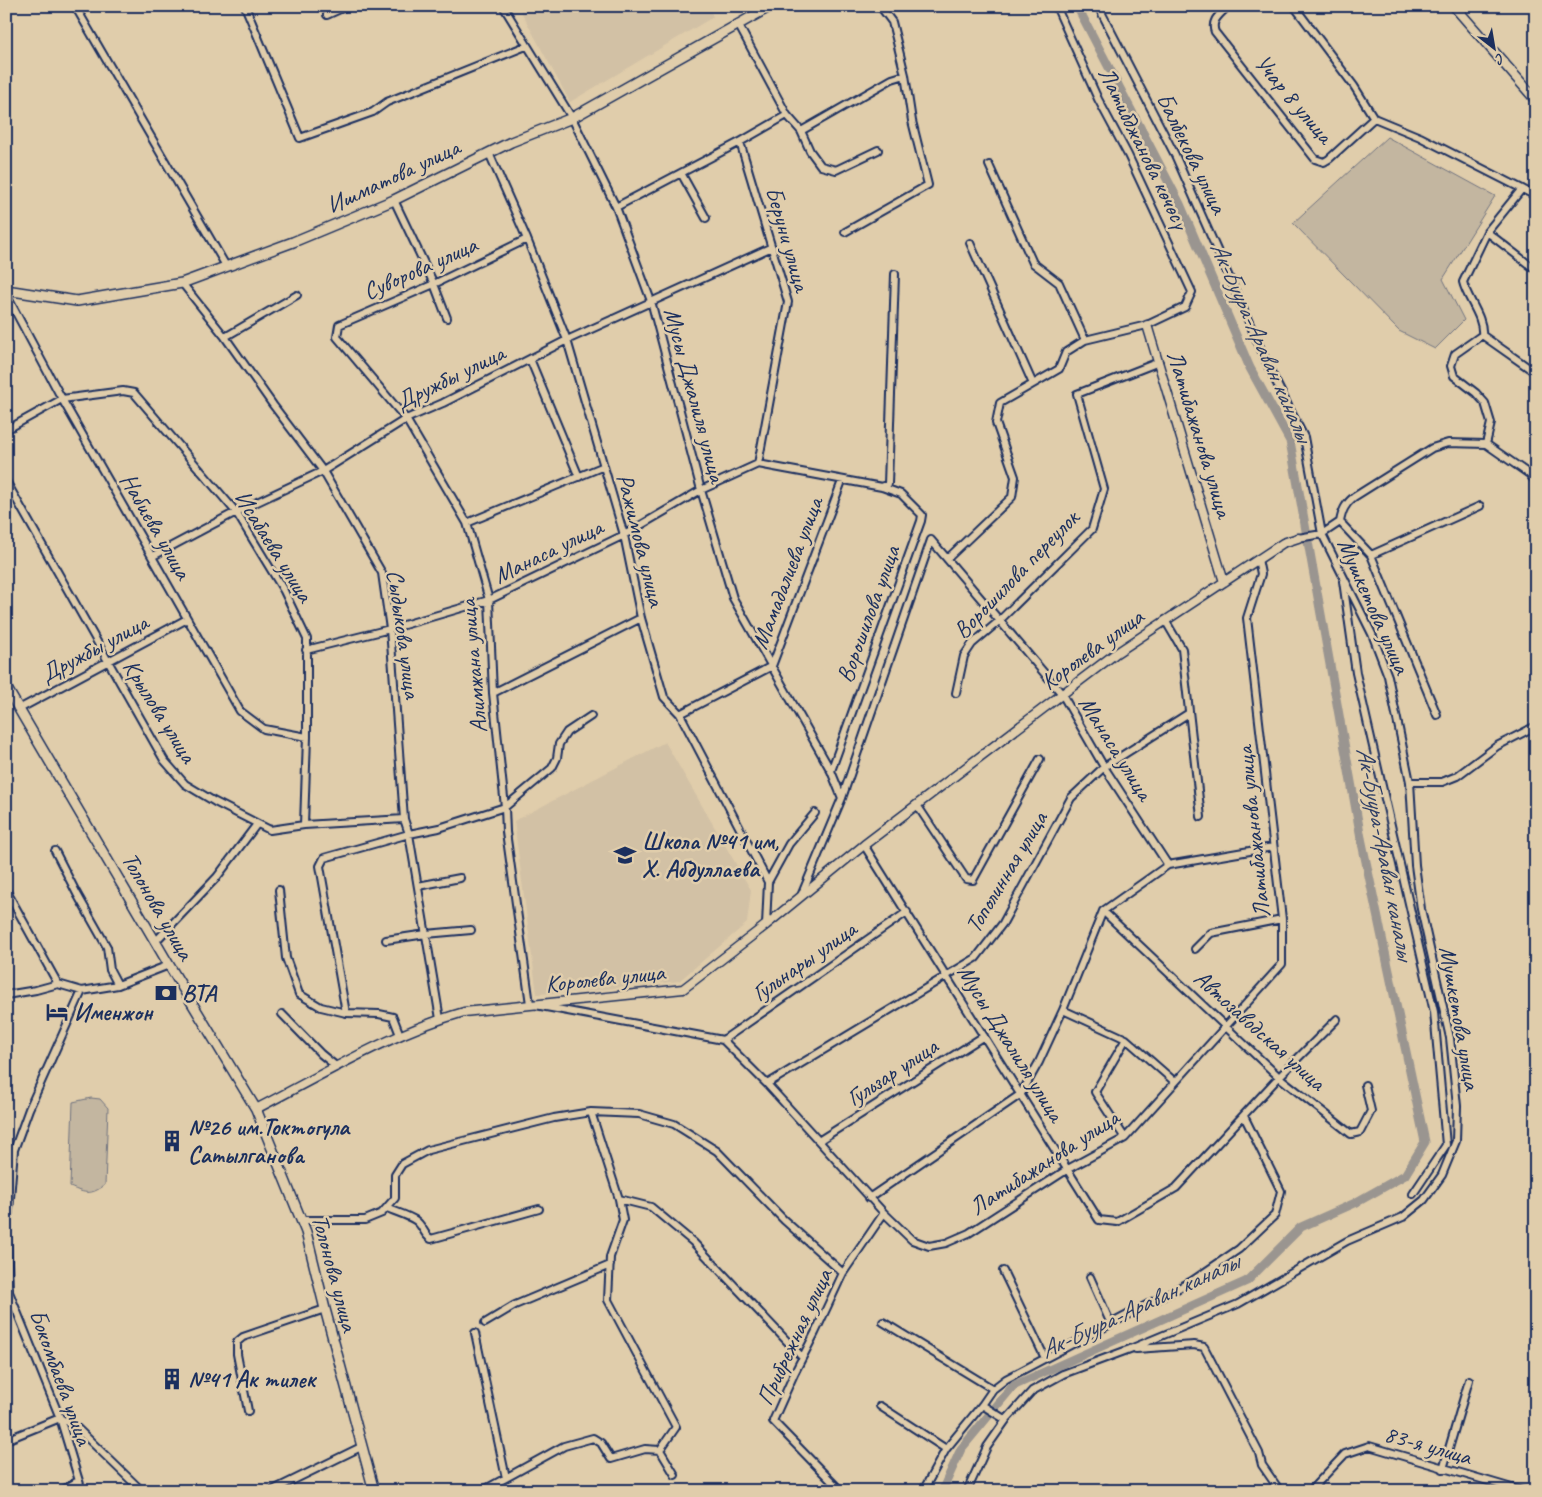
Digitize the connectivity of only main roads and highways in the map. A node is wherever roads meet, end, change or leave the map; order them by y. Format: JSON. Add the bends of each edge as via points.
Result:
{"nodes":[{"id":1,"x":771,"y":6,"type":"edge"},
{"id":2,"x":1454,"y":6,"type":"edge"},
{"id":3,"x":1536,"y":100,"type":"edge"},
{"id":4,"x":6,"y":290,"type":"edge"},
{"id":5,"x":6,"y":688,"type":"edge"},
{"id":6,"x":374,"y":1491,"type":"edge"}],
"edges":[{"from":1,"to":4,"type":"main road","name":"Ишматова улица","via":[[572,118],[511,142],[394,200],[293,242],[182,283],[77,301]]},
{"from":2,"to":3,"type":"main road"},
{"from":5,"to":6,"type":"main road","name":"Толонова улица","via":[[256,1109],[306,1232]]}]}
